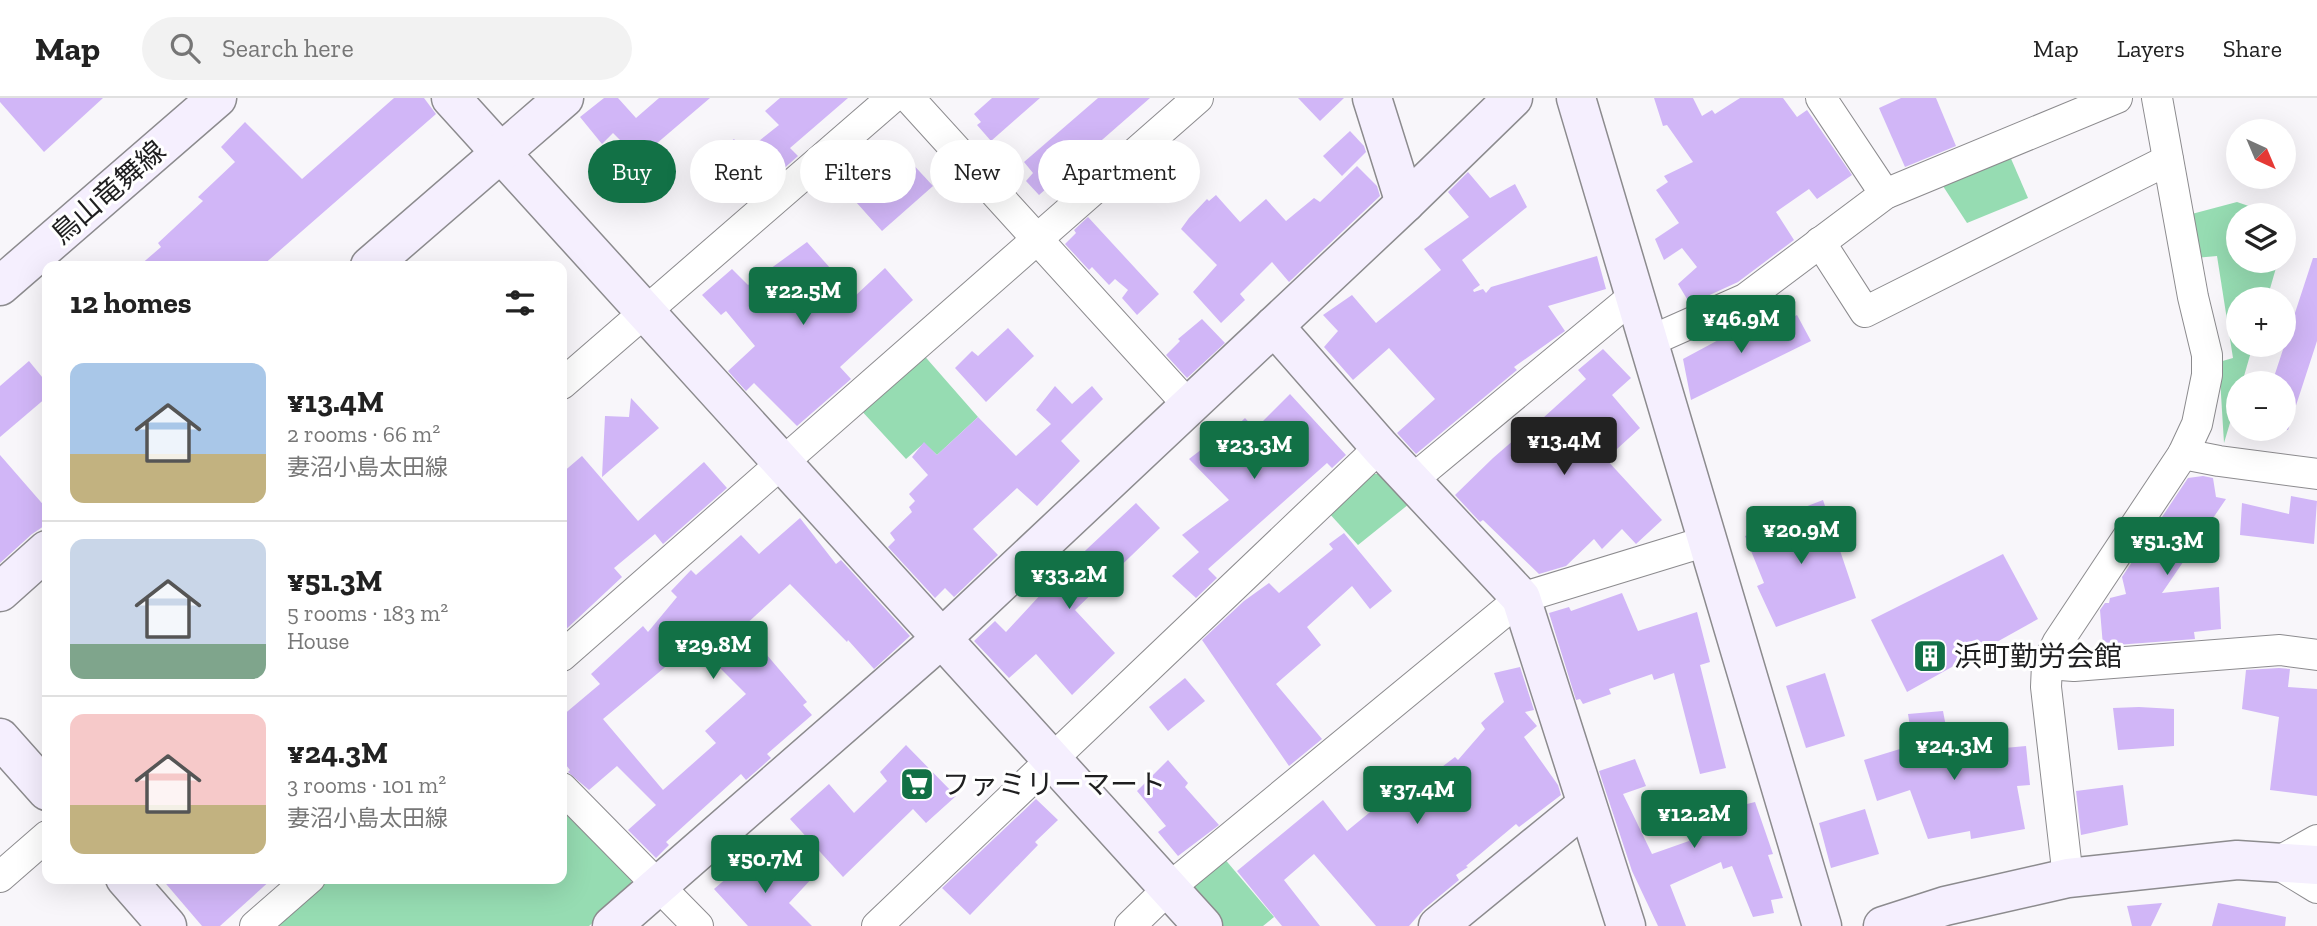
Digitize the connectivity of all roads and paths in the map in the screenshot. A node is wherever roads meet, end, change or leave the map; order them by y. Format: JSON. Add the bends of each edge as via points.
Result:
{"nodes":[{"id":1,"x":217,"y":98,"type":"edge"},
{"id":2,"x":451,"y":98,"type":"edge"},
{"id":3,"x":564,"y":98,"type":"edge"},
{"id":4,"x":891,"y":98,"type":"edge"},
{"id":5,"x":909,"y":98,"type":"edge"},
{"id":6,"x":1198,"y":98,"type":"edge"},
{"id":7,"x":1372,"y":98,"type":"edge"},
{"id":8,"x":1513,"y":98,"type":"edge"},
{"id":9,"x":1576,"y":98,"type":"edge"},
{"id":10,"x":1821,"y":98,"type":"edge"},
{"id":11,"x":2117,"y":98,"type":"edge"},
{"id":12,"x":2157,"y":98,"type":"edge"},
{"id":13,"x":500,"y":152,"type":"junction"},
{"id":14,"x":2168,"y":160,"type":"junction"},
{"id":15,"x":1885,"y":194,"type":"junction"},
{"id":16,"x":1405,"y":203,"type":"junction"},
{"id":17,"x":1038,"y":238,"type":"junction"},
{"id":18,"x":1820,"y":242,"type":"junction"},
{"id":19,"x":376,"y":261,"type":"edge"},
{"id":20,"x":0,"y":286,"type":"edge"},
{"id":21,"x":1634,"y":296,"type":"junction"},
{"id":22,"x":645,"y":312,"type":"junction"},
{"id":23,"x":1274,"y":326,"type":"junction"},
{"id":24,"x":1648,"y":342,"type":"junction"},
{"id":25,"x":567,"y":380,"type":"edge"},
{"id":26,"x":1189,"y":406,"type":"junction"},
{"id":27,"x":1380,"y":447,"type":"junction"},
{"id":28,"x":2183,"y":454,"type":"junction"},
{"id":29,"x":783,"y":463,"type":"junction"},
{"id":30,"x":2317,"y":474,"type":"edge"},
{"id":31,"x":1411,"y":481,"type":"junction"},
{"id":32,"x":1707,"y":541,"type":"junction"},
{"id":33,"x":42,"y":554,"type":"edge"},
{"id":34,"x":0,"y":592,"type":"edge"},
{"id":35,"x":1521,"y":598,"type":"junction"},
{"id":36,"x":942,"y":638,"type":"junction"},
{"id":37,"x":567,"y":652,"type":"edge"},
{"id":38,"x":2317,"y":655,"type":"edge"},
{"id":39,"x":2047,"y":664,"type":"junction"},
{"id":40,"x":0,"y":738,"type":"edge"},
{"id":41,"x":1052,"y":760,"type":"junction"},
{"id":42,"x":42,"y":785,"type":"edge"},
{"id":43,"x":567,"y":793,"type":"edge"},
{"id":44,"x":1586,"y":805,"type":"junction"},
{"id":45,"x":42,"y":840,"type":"edge"},
{"id":46,"x":2317,"y":840,"type":"edge"},
{"id":47,"x":2276,"y":863,"type":"junction"},
{"id":48,"x":2317,"y":865,"type":"edge"},
{"id":49,"x":0,"y":877,"type":"edge"},
{"id":50,"x":2067,"y":878,"type":"junction"},
{"id":51,"x":130,"y":884,"type":"edge"},
{"id":52,"x":303,"y":884,"type":"edge"},
{"id":53,"x":658,"y":886,"type":"junction"},
{"id":54,"x":1169,"y":888,"type":"junction"},
{"id":55,"x":2317,"y":888,"type":"edge"},
{"id":56,"x":167,"y":926,"type":"edge"},
{"id":57,"x":255,"y":926,"type":"edge"},
{"id":58,"x":612,"y":926,"type":"edge"},
{"id":59,"x":698,"y":926,"type":"edge"},
{"id":60,"x":877,"y":926,"type":"edge"},
{"id":61,"x":1130,"y":926,"type":"edge"},
{"id":62,"x":1203,"y":926,"type":"edge"},
{"id":63,"x":1438,"y":926,"type":"edge"},
{"id":64,"x":1626,"y":926,"type":"edge"},
{"id":65,"x":1822,"y":926,"type":"edge"},
{"id":66,"x":1883,"y":926,"type":"edge"}],
"edges":[{"from":1,"to":20,"type":"street","name":"鳥山竜舞線"},
{"from":2,"to":13,"type":"street"},
{"from":3,"to":13,"type":"street"},
{"from":4,"to":22,"type":"street"},
{"from":5,"to":17,"type":"street"},
{"from":6,"to":17,"type":"street"},
{"from":7,"to":16,"type":"street"},
{"from":8,"to":16,"type":"street"},
{"from":9,"to":21,"type":"street"},
{"from":10,"to":15,"type":"street"},
{"from":11,"to":15,"type":"street"},
{"from":12,"to":14,"type":"street"},
{"from":13,"to":19,"type":"street"},
{"from":13,"to":22,"type":"street"},
{"from":14,"to":18,"type":"street","via":[[1865,312]]},
{"from":14,"to":28,"type":"street","via":[[2207,355],[2197,424]]},
{"from":15,"to":18,"type":"street"},
{"from":16,"to":23,"type":"street"},
{"from":17,"to":26,"type":"street"},
{"from":17,"to":29,"type":"street"},
{"from":18,"to":24,"type":"street","via":[[1745,299]]},
{"from":21,"to":24,"type":"street"},
{"from":21,"to":31,"type":"street"},
{"from":22,"to":25,"type":"street"},
{"from":22,"to":29,"type":"street"},
{"from":23,"to":26,"type":"street"},
{"from":23,"to":27,"type":"street"},
{"from":24,"to":32,"type":"street"},
{"from":26,"to":36,"type":"street"},
{"from":27,"to":31,"type":"street"},
{"from":27,"to":41,"type":"street"},
{"from":28,"to":30,"type":"street"},
{"from":28,"to":39,"type":"street"},
{"from":29,"to":36,"type":"street"},
{"from":29,"to":37,"type":"street"},
{"from":31,"to":35,"type":"street"},
{"from":32,"to":35,"type":"street"},
{"from":32,"to":65,"type":"street"},
{"from":33,"to":34,"type":"street"},
{"from":35,"to":44,"type":"street"},
{"from":35,"to":54,"type":"street"},
{"from":36,"to":41,"type":"street"},
{"from":36,"to":53,"type":"street"},
{"from":38,"to":39,"type":"street","via":[[2280,650],[2074,666]]},
{"from":39,"to":50,"type":"street"},
{"from":40,"to":42,"type":"street"},
{"from":41,"to":54,"type":"street"},
{"from":41,"to":60,"type":"street"},
{"from":43,"to":53,"type":"street"},
{"from":44,"to":63,"type":"street"},
{"from":44,"to":64,"type":"street"},
{"from":45,"to":49,"type":"street"},
{"from":46,"to":47,"type":"street"},
{"from":47,"to":48,"type":"street"},
{"from":47,"to":50,"type":"street","via":[[2237,860]]},
{"from":47,"to":55,"type":"street"},
{"from":50,"to":66,"type":"street","via":[[1945,906]]},
{"from":51,"to":56,"type":"street"},
{"from":52,"to":57,"type":"street"},
{"from":53,"to":58,"type":"street"},
{"from":53,"to":59,"type":"street"},
{"from":54,"to":61,"type":"street"},
{"from":54,"to":62,"type":"street"}]}
